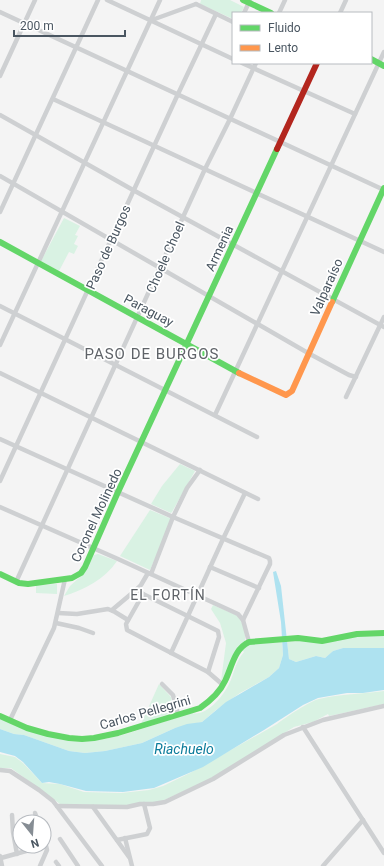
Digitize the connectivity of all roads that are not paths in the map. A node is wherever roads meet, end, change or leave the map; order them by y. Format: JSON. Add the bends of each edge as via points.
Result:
{"nodes":[{"id":1,"x":35,"y":0,"type":"edge"},
{"id":2,"x":98,"y":0,"type":"edge"},
{"id":3,"x":107,"y":0,"type":"edge"},
{"id":4,"x":160,"y":0,"type":"edge"},
{"id":5,"x":285,"y":0,"type":"edge"},
{"id":6,"x":346,"y":0,"type":"edge"},
{"id":7,"x":247,"y":1,"type":"edge"},
{"id":8,"x":196,"y":2,"type":"edge"},
{"id":9,"x":0,"y":12,"type":"edge"},
{"id":10,"x":244,"y":12,"type":"edge"},
{"id":11,"x":268,"y":12,"type":"edge"},
{"id":12,"x":279,"y":12,"type":"edge"},
{"id":13,"x":340,"y":12,"type":"edge"},
{"id":14,"x":216,"y":14,"type":"junction"},
{"id":15,"x":152,"y":20,"type":"junction"},
{"id":16,"x":232,"y":22,"type":"edge"},
{"id":17,"x":24,"y":23,"type":"junction"},
{"id":18,"x":202,"y":44,"type":"junction"},
{"id":19,"x":77,"y":48,"type":"junction"},
{"id":20,"x":384,"y":52,"type":"edge"},
{"id":21,"x":232,"y":59,"type":"edge"},
{"id":22,"x":372,"y":60,"type":"edge"},
{"id":23,"x":244,"y":64,"type":"edge"},
{"id":24,"x":251,"y":64,"type":"edge"},
{"id":25,"x":255,"y":64,"type":"edge"},
{"id":26,"x":317,"y":64,"type":"edge"},
{"id":27,"x":382,"y":64,"type":"edge"},
{"id":28,"x":253,"y":68,"type":"junction"},
{"id":29,"x":127,"y":71,"type":"junction"},
{"id":30,"x":0,"y":76,"type":"edge"},
{"id":31,"x":304,"y":91,"type":"junction"},
{"id":32,"x":178,"y":94,"type":"junction"},
{"id":33,"x":53,"y":99,"type":"junction"},
{"id":34,"x":355,"y":114,"type":"junction"},
{"id":35,"x":0,"y":115,"type":"edge"},
{"id":36,"x":230,"y":119,"type":"junction"},
{"id":37,"x":103,"y":122,"type":"junction"},
{"id":38,"x":36,"y":135,"type":"junction"},
{"id":39,"x":281,"y":142,"type":"junction"},
{"id":40,"x":154,"y":146,"type":"junction"},
{"id":41,"x":85,"y":163,"type":"junction"},
{"id":42,"x":331,"y":165,"type":"junction"},
{"id":43,"x":205,"y":169,"type":"junction"},
{"id":44,"x":0,"y":176,"type":"edge"},
{"id":45,"x":13,"y":183,"type":"junction"},
{"id":46,"x":384,"y":189,"type":"edge"},
{"id":47,"x":133,"y":190,"type":"junction"},
{"id":48,"x":257,"y":193,"type":"junction"},
{"id":49,"x":62,"y":211,"type":"junction"},
{"id":50,"x":0,"y":212,"type":"edge"},
{"id":51,"x":183,"y":217,"type":"junction"},
{"id":52,"x":308,"y":217,"type":"junction"},
{"id":53,"x":111,"y":240,"type":"junction"},
{"id":54,"x":359,"y":240,"type":"junction"},
{"id":55,"x":0,"y":242,"type":"edge"},
{"id":56,"x":233,"y":245,"type":"junction"},
{"id":57,"x":384,"y":252,"type":"edge"},
{"id":58,"x":38,"y":263,"type":"junction"},
{"id":59,"x":160,"y":269,"type":"junction"},
{"id":60,"x":282,"y":272,"type":"junction"},
{"id":61,"x":88,"y":290,"type":"junction"},
{"id":62,"x":209,"y":296,"type":"junction"},
{"id":63,"x":333,"y":298,"type":"junction"},
{"id":64,"x":0,"y":306,"type":"edge"},
{"id":65,"x":14,"y":314,"type":"junction"},
{"id":66,"x":138,"y":317,"type":"junction"},
{"id":67,"x":384,"y":317,"type":"edge"},
{"id":68,"x":258,"y":324,"type":"junction"},
{"id":69,"x":382,"y":326,"type":"edge"},
{"id":70,"x":65,"y":340,"type":"junction"},
{"id":71,"x":187,"y":343,"type":"junction"},
{"id":72,"x":0,"y":345,"type":"edge"},
{"id":73,"x":308,"y":353,"type":"junction"},
{"id":74,"x":116,"y":365,"type":"junction"},
{"id":75,"x":236,"y":371,"type":"junction"},
{"id":76,"x":0,"y":373,"type":"edge"},
{"id":77,"x":356,"y":377,"type":"junction"},
{"id":78,"x":166,"y":390,"type":"junction"},
{"id":79,"x":41,"y":392,"type":"junction"},
{"id":80,"x":288,"y":395,"type":"joint"},
{"id":81,"x":346,"y":397,"type":"dead end"},
{"id":82,"x":215,"y":415,"type":"junction"},
{"id":83,"x":92,"y":418,"type":"junction"},
{"id":84,"x":257,"y":438,"type":"dead end"},
{"id":85,"x":0,"y":440,"type":"edge"},
{"id":86,"x":142,"y":442,"type":"junction"},
{"id":87,"x":16,"y":447,"type":"junction"},
{"id":88,"x":68,"y":470,"type":"junction"},
{"id":89,"x":200,"y":470,"type":"junction"},
{"id":90,"x":0,"y":481,"type":"edge"},
{"id":91,"x":118,"y":492,"type":"junction"},
{"id":92,"x":245,"y":493,"type":"junction"},
{"id":93,"x":258,"y":499,"type":"dead end"},
{"id":94,"x":0,"y":507,"type":"edge"},
{"id":95,"x":173,"y":517,"type":"junction"},
{"id":96,"x":42,"y":526,"type":"junction"},
{"id":97,"x":223,"y":539,"type":"junction"},
{"id":98,"x":93,"y":548,"type":"junction"},
{"id":99,"x":210,"y":567,"type":"junction"},
{"id":100,"x":0,"y":574,"type":"edge"},
{"id":101,"x":150,"y":574,"type":"junction"},
{"id":102,"x":65,"y":579,"type":"junction"},
{"id":103,"x":16,"y":582,"type":"junction"},
{"id":104,"x":259,"y":588,"type":"junction"},
{"id":105,"x":137,"y":589,"type":"junction"},
{"id":106,"x":143,"y":594,"type":"junction"},
{"id":107,"x":197,"y":596,"type":"junction"},
{"id":108,"x":112,"y":610,"type":"junction"},
{"id":109,"x":58,"y":613,"type":"junction"},
{"id":110,"x":188,"y":617,"type":"junction"},
{"id":111,"x":128,"y":620,"type":"junction"},
{"id":112,"x":244,"y":620,"type":"junction"},
{"id":113,"x":56,"y":623,"type":"junction"},
{"id":114,"x":93,"y":633,"type":"dead end"},
{"id":115,"x":384,"y":633,"type":"edge"},
{"id":116,"x":249,"y":642,"type":"junction"},
{"id":117,"x":171,"y":653,"type":"junction"},
{"id":118,"x":208,"y":672,"type":"junction"},
{"id":119,"x":162,"y":684,"type":"dead end"},
{"id":120,"x":223,"y":685,"type":"junction"},
{"id":121,"x":384,"y":706,"type":"edge"},
{"id":122,"x":178,"y":714,"type":"junction"},
{"id":123,"x":0,"y":716,"type":"edge"},
{"id":124,"x":10,"y":720,"type":"junction"},
{"id":125,"x":303,"y":727,"type":"junction"},
{"id":126,"x":0,"y":770,"type":"edge"},
{"id":127,"x":144,"y":804,"type":"junction"},
{"id":128,"x":57,"y":806,"type":"junction"},
{"id":129,"x":93,"y":807,"type":"junction"},
{"id":130,"x":363,"y":820,"type":"junction"},
{"id":131,"x":125,"y":838,"type":"junction"},
{"id":132,"x":60,"y":840,"type":"dead end"},
{"id":133,"x":117,"y":840,"type":"junction"},
{"id":134,"x":384,"y":853,"type":"edge"},
{"id":135,"x":17,"y":854,"type":"edge"},
{"id":136,"x":45,"y":854,"type":"edge"},
{"id":137,"x":130,"y":856,"type":"junction"},
{"id":138,"x":1,"y":857,"type":"edge"},
{"id":139,"x":2,"y":866,"type":"edge"},
{"id":140,"x":40,"y":866,"type":"edge"},
{"id":141,"x":78,"y":866,"type":"edge"},
{"id":142,"x":102,"y":866,"type":"edge"},
{"id":143,"x":132,"y":866,"type":"edge"},
{"id":144,"x":323,"y":866,"type":"edge"}],
"edges":[{"from":1,"to":17,"type":"street"},
{"from":2,"to":19,"type":"street"},
{"from":3,"to":15,"type":"street"},
{"from":4,"to":15,"type":"street"},
{"from":5,"to":12,"type":"street"},
{"from":6,"to":13,"type":"street"},
{"from":7,"to":10,"type":"street"},
{"from":7,"to":11,"type":"street"},
{"from":8,"to":14,"type":"street"},
{"from":8,"to":15,"type":"street"},
{"from":9,"to":17,"type":"street"},
{"from":14,"to":16,"type":"street"},
{"from":14,"to":18,"type":"street","name":"Paso de Burgos"},
{"from":15,"to":18,"type":"street"},
{"from":15,"to":29,"type":"street"},
{"from":17,"to":19,"type":"street"},
{"from":17,"to":30,"type":"street"},
{"from":18,"to":21,"type":"street"},
{"from":18,"to":32,"type":"street","name":"Paso de Burgos"},
{"from":19,"to":29,"type":"street"},
{"from":19,"to":33,"type":"street"},
{"from":20,"to":27,"type":"street"},
{"from":22,"to":27,"type":"street"},
{"from":23,"to":28,"type":"street"},
{"from":24,"to":28,"type":"street"},
{"from":25,"to":28,"type":"street","name":"Choele Choel"},
{"from":26,"to":31,"type":"street","name":"Armenia"},
{"from":27,"to":34,"type":"street"},
{"from":28,"to":31,"type":"street"},
{"from":28,"to":36,"type":"street","name":"Choele Choel"},
{"from":29,"to":32,"type":"street"},
{"from":29,"to":37,"type":"street"},
{"from":31,"to":34,"type":"street"},
{"from":31,"to":39,"type":"street","name":"Armenia"},
{"from":32,"to":36,"type":"street"},
{"from":32,"to":40,"type":"street","name":"Paso de Burgos"},
{"from":33,"to":37,"type":"street"},
{"from":33,"to":38,"type":"street"},
{"from":34,"to":42,"type":"street"},
{"from":35,"to":38,"type":"street"},
{"from":36,"to":39,"type":"street"},
{"from":36,"to":43,"type":"street","name":"Choele Choel"},
{"from":37,"to":40,"type":"street"},
{"from":37,"to":41,"type":"street"},
{"from":38,"to":41,"type":"street"},
{"from":38,"to":45,"type":"street"},
{"from":39,"to":42,"type":"street"},
{"from":39,"to":48,"type":"street","name":"Armenia"},
{"from":40,"to":43,"type":"street"},
{"from":40,"to":47,"type":"street","name":"Paso de Burgos"},
{"from":41,"to":47,"type":"street"},
{"from":41,"to":49,"type":"street"},
{"from":42,"to":46,"type":"street"},
{"from":42,"to":52,"type":"street"},
{"from":43,"to":48,"type":"street"},
{"from":43,"to":51,"type":"street","name":"Choele Choel"},
{"from":44,"to":45,"type":"street"},
{"from":45,"to":49,"type":"street"},
{"from":45,"to":50,"type":"street"},
{"from":46,"to":54,"type":"street","name":"Valparaíso"},
{"from":47,"to":51,"type":"street"},
{"from":47,"to":53,"type":"street","name":"Paso de Burgos"},
{"from":48,"to":52,"type":"street"},
{"from":48,"to":56,"type":"street","name":"Armenia"},
{"from":49,"to":53,"type":"street"},
{"from":49,"to":58,"type":"street"},
{"from":51,"to":56,"type":"street"},
{"from":51,"to":59,"type":"street","name":"Choele Choel"},
{"from":52,"to":54,"type":"street"},
{"from":52,"to":60,"type":"street"},
{"from":53,"to":59,"type":"street"},
{"from":53,"to":61,"type":"street","name":"Paso de Burgos"},
{"from":54,"to":57,"type":"street"},
{"from":54,"to":63,"type":"street","name":"Valparaíso"},
{"from":55,"to":58,"type":"street","name":"Paraguay"},
{"from":56,"to":60,"type":"street"},
{"from":56,"to":62,"type":"street","name":"Armenia"},
{"from":58,"to":61,"type":"street","name":"Paraguay"},
{"from":58,"to":65,"type":"street"},
{"from":59,"to":62,"type":"street"},
{"from":59,"to":66,"type":"street","name":"Choele Choel"},
{"from":60,"to":63,"type":"street"},
{"from":60,"to":68,"type":"street"},
{"from":61,"to":66,"type":"street","name":"Paraguay"},
{"from":61,"to":70,"type":"street","name":"Paso de Burgos"},
{"from":62,"to":68,"type":"street"},
{"from":62,"to":71,"type":"street","name":"Armenia"},
{"from":63,"to":69,"type":"street"},
{"from":63,"to":73,"type":"street","name":"Valparaíso"},
{"from":64,"to":65,"type":"street"},
{"from":65,"to":70,"type":"street"},
{"from":65,"to":72,"type":"street"},
{"from":66,"to":71,"type":"street","name":"Paraguay"},
{"from":66,"to":74,"type":"street","name":"Choele Choel"},
{"from":67,"to":69,"type":"street"},
{"from":68,"to":73,"type":"street"},
{"from":68,"to":75,"type":"street"},
{"from":69,"to":77,"type":"street"},
{"from":70,"to":74,"type":"street"},
{"from":70,"to":79,"type":"street","name":"Paso de Burgos"},
{"from":71,"to":75,"type":"street","name":"Paraguay"},
{"from":71,"to":78,"type":"street","name":"Armenia"},
{"from":73,"to":77,"type":"street"},
{"from":73,"to":80,"type":"street","name":"Valparaíso"},
{"from":74,"to":78,"type":"street"},
{"from":74,"to":83,"type":"street","name":"Choele Choel"},
{"from":75,"to":80,"type":"street","name":"Paraguay","via":[[283,395]]},
{"from":75,"to":82,"type":"street"},
{"from":76,"to":79,"type":"street"},
{"from":77,"to":81,"type":"street"},
{"from":78,"to":82,"type":"street"},
{"from":78,"to":86,"type":"street","name":"Armenia"},
{"from":79,"to":83,"type":"street"},
{"from":79,"to":87,"type":"street","name":"Paso de Burgos"},
{"from":82,"to":84,"type":"street"},
{"from":83,"to":86,"type":"street"},
{"from":83,"to":88,"type":"street","name":"Choele Choel"},
{"from":85,"to":87,"type":"street"},
{"from":86,"to":89,"type":"street"},
{"from":86,"to":91,"type":"street","name":"Coronel Molinedo"},
{"from":87,"to":88,"type":"street"},
{"from":87,"to":90,"type":"street","name":"Paso de Burgos"},
{"from":88,"to":91,"type":"street"},
{"from":88,"to":96,"type":"street","name":"Choele Choel"},
{"from":89,"to":92,"type":"street"},
{"from":89,"to":95,"type":"street","via":[[187,488]]},
{"from":91,"to":95,"type":"street"},
{"from":91,"to":98,"type":"street","name":"Coronel Molinedo"},
{"from":92,"to":93,"type":"street"},
{"from":92,"to":97,"type":"street"},
{"from":94,"to":96,"type":"street"},
{"from":95,"to":97,"type":"street"},
{"from":95,"to":101,"type":"street"},
{"from":96,"to":98,"type":"street"},
{"from":96,"to":103,"type":"street","name":"Choele Choel"},
{"from":97,"to":99,"type":"street"},
{"from":97,"to":104,"type":"street","via":[[269,558],[270,564]]},
{"from":98,"to":101,"type":"street"},
{"from":98,"to":102,"type":"street","name":"Coronel Molinedo","via":[[81,573]]},
{"from":99,"to":104,"type":"street"},
{"from":99,"to":107,"type":"street"},
{"from":100,"to":103,"type":"street"},
{"from":101,"to":105,"type":"street"},
{"from":101,"to":107,"type":"street"},
{"from":102,"to":103,"type":"street","name":"Coronel Molinedo","via":[[24,584]]},
{"from":102,"to":109,"type":"street"},
{"from":104,"to":112,"type":"street"},
{"from":105,"to":106,"type":"street"},
{"from":105,"to":108,"type":"street"},
{"from":106,"to":110,"type":"street"},
{"from":106,"to":111,"type":"street"},
{"from":107,"to":110,"type":"street"},
{"from":107,"to":112,"type":"street","via":[[238,614]]},
{"from":108,"to":109,"type":"street","via":[[77,614]]},
{"from":108,"to":111,"type":"street"},
{"from":109,"to":113,"type":"street"},
{"from":110,"to":117,"type":"street"},
{"from":110,"to":118,"type":"street","via":[[218,631],[219,637]]},
{"from":111,"to":117,"type":"street","via":[[125,626],[129,631]]},
{"from":112,"to":116,"type":"street"},
{"from":113,"to":114,"type":"street"},
{"from":113,"to":124,"type":"street"},
{"from":115,"to":116,"type":"street","via":[[357,634],[318,641],[294,638]]},
{"from":116,"to":120,"type":"street","name":"Carlos Pellegrini","via":[[235,656]]},
{"from":117,"to":118,"type":"street"},
{"from":118,"to":120,"type":"street"},
{"from":119,"to":122,"type":"street","via":[[173,696]]},
{"from":120,"to":122,"type":"street","name":"Carlos Pellegrini","via":[[200,708]]},
{"from":121,"to":125,"type":"street"},
{"from":122,"to":124,"type":"street","name":"Carlos Pellegrini","via":[[120,734],[86,739],[39,732]]},
{"from":123,"to":124,"type":"street","name":"Carlos Pellegrini"},
{"from":125,"to":127,"type":"street","via":[[284,735],[213,779],[165,802]]},
{"from":125,"to":130,"type":"street"},
{"from":126,"to":128,"type":"street","via":[[10,771],[39,790]]},
{"from":127,"to":129,"type":"street"},
{"from":127,"to":131,"type":"street","via":[[150,828],[147,834]]},
{"from":128,"to":129,"type":"street"},
{"from":128,"to":142,"type":"street"},
{"from":129,"to":133,"type":"street"},
{"from":130,"to":134,"type":"street"},
{"from":130,"to":144,"type":"street"},
{"from":131,"to":133,"type":"street"},
{"from":131,"to":137,"type":"street"},
{"from":132,"to":141,"type":"street"},
{"from":133,"to":137,"type":"street"},
{"from":135,"to":138,"type":"street"},
{"from":136,"to":140,"type":"street"},
{"from":137,"to":143,"type":"street"},
{"from":138,"to":139,"type":"street"}]}
